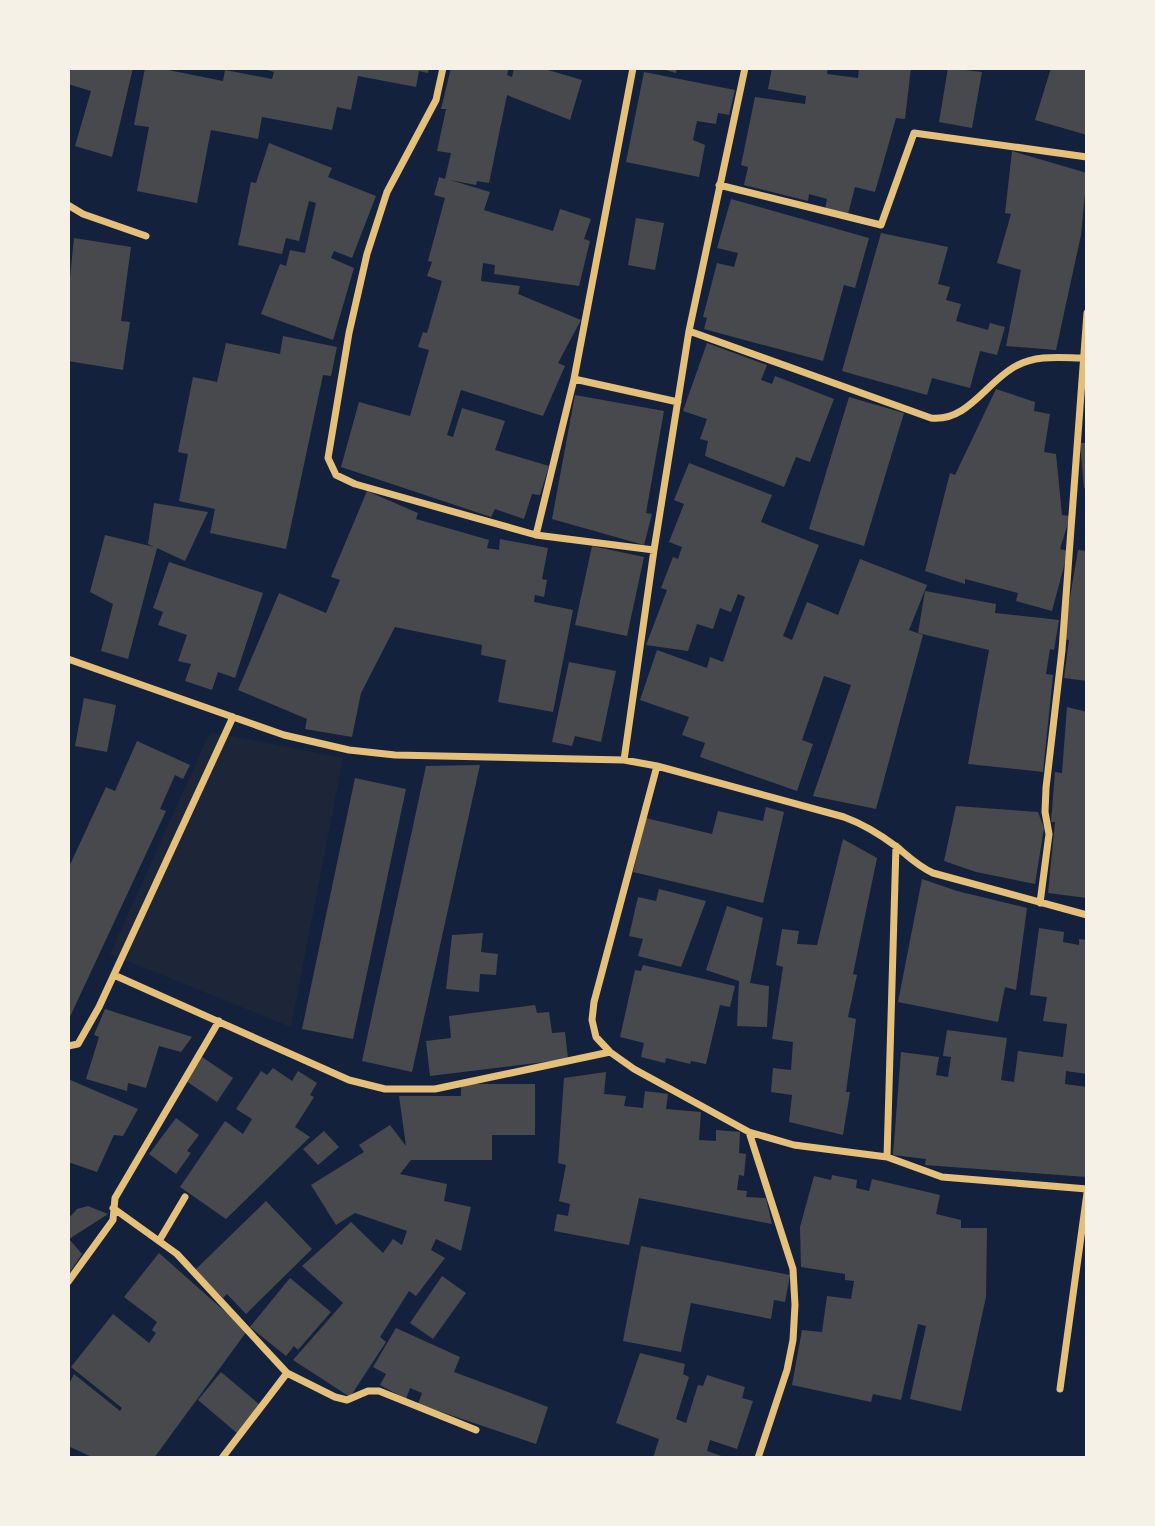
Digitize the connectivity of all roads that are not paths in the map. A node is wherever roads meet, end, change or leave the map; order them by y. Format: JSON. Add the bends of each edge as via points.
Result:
{"nodes":[{"id":1,"x":443,"y":68,"type":"edge"},
{"id":2,"x":633,"y":68,"type":"edge"},
{"id":3,"x":745,"y":68,"type":"edge"},
{"id":4,"x":1087,"y":157,"type":"edge"},
{"id":5,"x":719,"y":185,"type":"junction"},
{"id":6,"x":68,"y":205,"type":"edge"},
{"id":7,"x":146,"y":236,"type":"dead end"},
{"id":8,"x":1087,"y":313,"type":"edge"},
{"id":9,"x":689,"y":331,"type":"junction"},
{"id":10,"x":1085,"y":358,"type":"edge"},
{"id":11,"x":574,"y":379,"type":"junction"},
{"id":12,"x":678,"y":402,"type":"junction"},
{"id":13,"x":536,"y":535,"type":"junction"},
{"id":14,"x":654,"y":550,"type":"junction"},
{"id":15,"x":68,"y":659,"type":"edge"},
{"id":16,"x":233,"y":717,"type":"junction"},
{"id":17,"x":624,"y":760,"type":"junction"},
{"id":18,"x":657,"y":766,"type":"junction"},
{"id":19,"x":896,"y":846,"type":"junction"},
{"id":20,"x":1040,"y":903,"type":"junction"},
{"id":21,"x":1087,"y":915,"type":"edge"},
{"id":22,"x":114,"y":975,"type":"junction"},
{"id":23,"x":219,"y":1021,"type":"junction"},
{"id":24,"x":68,"y":1046,"type":"edge"},
{"id":25,"x":610,"y":1052,"type":"junction"},
{"id":26,"x":749,"y":1132,"type":"junction"},
{"id":27,"x":887,"y":1157,"type":"junction"},
{"id":28,"x":1087,"y":1191,"type":"edge"},
{"id":29,"x":185,"y":1197,"type":"dead end"},
{"id":30,"x":113,"y":1208,"type":"junction"},
{"id":31,"x":159,"y":1241,"type":"junction"},
{"id":32,"x":68,"y":1282,"type":"edge"},
{"id":33,"x":287,"y":1373,"type":"junction"},
{"id":34,"x":1060,"y":1389,"type":"dead end"},
{"id":35,"x":476,"y":1430,"type":"dead end"},
{"id":36,"x":222,"y":1458,"type":"edge"},
{"id":37,"x":758,"y":1458,"type":"edge"}],
"edges":[{"from":1,"to":13,"type":"street","via":[[436,100],[387,192],[367,254],[328,458],[336,475],[355,484]]},
{"from":2,"to":11,"type":"street"},
{"from":3,"to":5,"type":"street"},
{"from":4,"to":5,"type":"street","via":[[914,132],[881,225]]},
{"from":5,"to":9,"type":"street"},
{"from":6,"to":7,"type":"street"},
{"from":8,"to":10,"type":"street"},
{"from":9,"to":10,"type":"street","via":[[942,419],[957,415],[1017,365],[1032,359]]},
{"from":9,"to":12,"type":"street"},
{"from":10,"to":20,"type":"street"},
{"from":11,"to":12,"type":"street"},
{"from":11,"to":13,"type":"street"},
{"from":12,"to":14,"type":"street"},
{"from":13,"to":14,"type":"street"},
{"from":14,"to":17,"type":"street"},
{"from":15,"to":16,"type":"street"},
{"from":16,"to":17,"type":"street","via":[[284,736],[349,750]]},
{"from":16,"to":22,"type":"street"},
{"from":17,"to":18,"type":"street"},
{"from":18,"to":19,"type":"street","via":[[844,817]]},
{"from":18,"to":25,"type":"street","via":[[594,1002],[596,1037]]},
{"from":19,"to":20,"type":"street","via":[[916,865],[933,873]]},
{"from":19,"to":27,"type":"street"},
{"from":20,"to":21,"type":"street"},
{"from":22,"to":23,"type":"street"},
{"from":22,"to":24,"type":"street","via":[[78,1044]]},
{"from":23,"to":25,"type":"street","via":[[349,1080],[396,1090],[435,1089]]},
{"from":23,"to":30,"type":"street"},
{"from":25,"to":26,"type":"street"},
{"from":26,"to":27,"type":"street","via":[[794,1145]]},
{"from":26,"to":37,"type":"street","via":[[793,1269],[795,1305],[787,1370]]},
{"from":27,"to":28,"type":"street","via":[[942,1177]]},
{"from":28,"to":34,"type":"street"},
{"from":29,"to":31,"type":"street"},
{"from":30,"to":31,"type":"street"},
{"from":30,"to":32,"type":"street","via":[[113,1220]]},
{"from":31,"to":33,"type":"street","via":[[177,1254]]},
{"from":33,"to":35,"type":"street","via":[[347,1400],[379,1391]]},
{"from":33,"to":36,"type":"street"}]}
